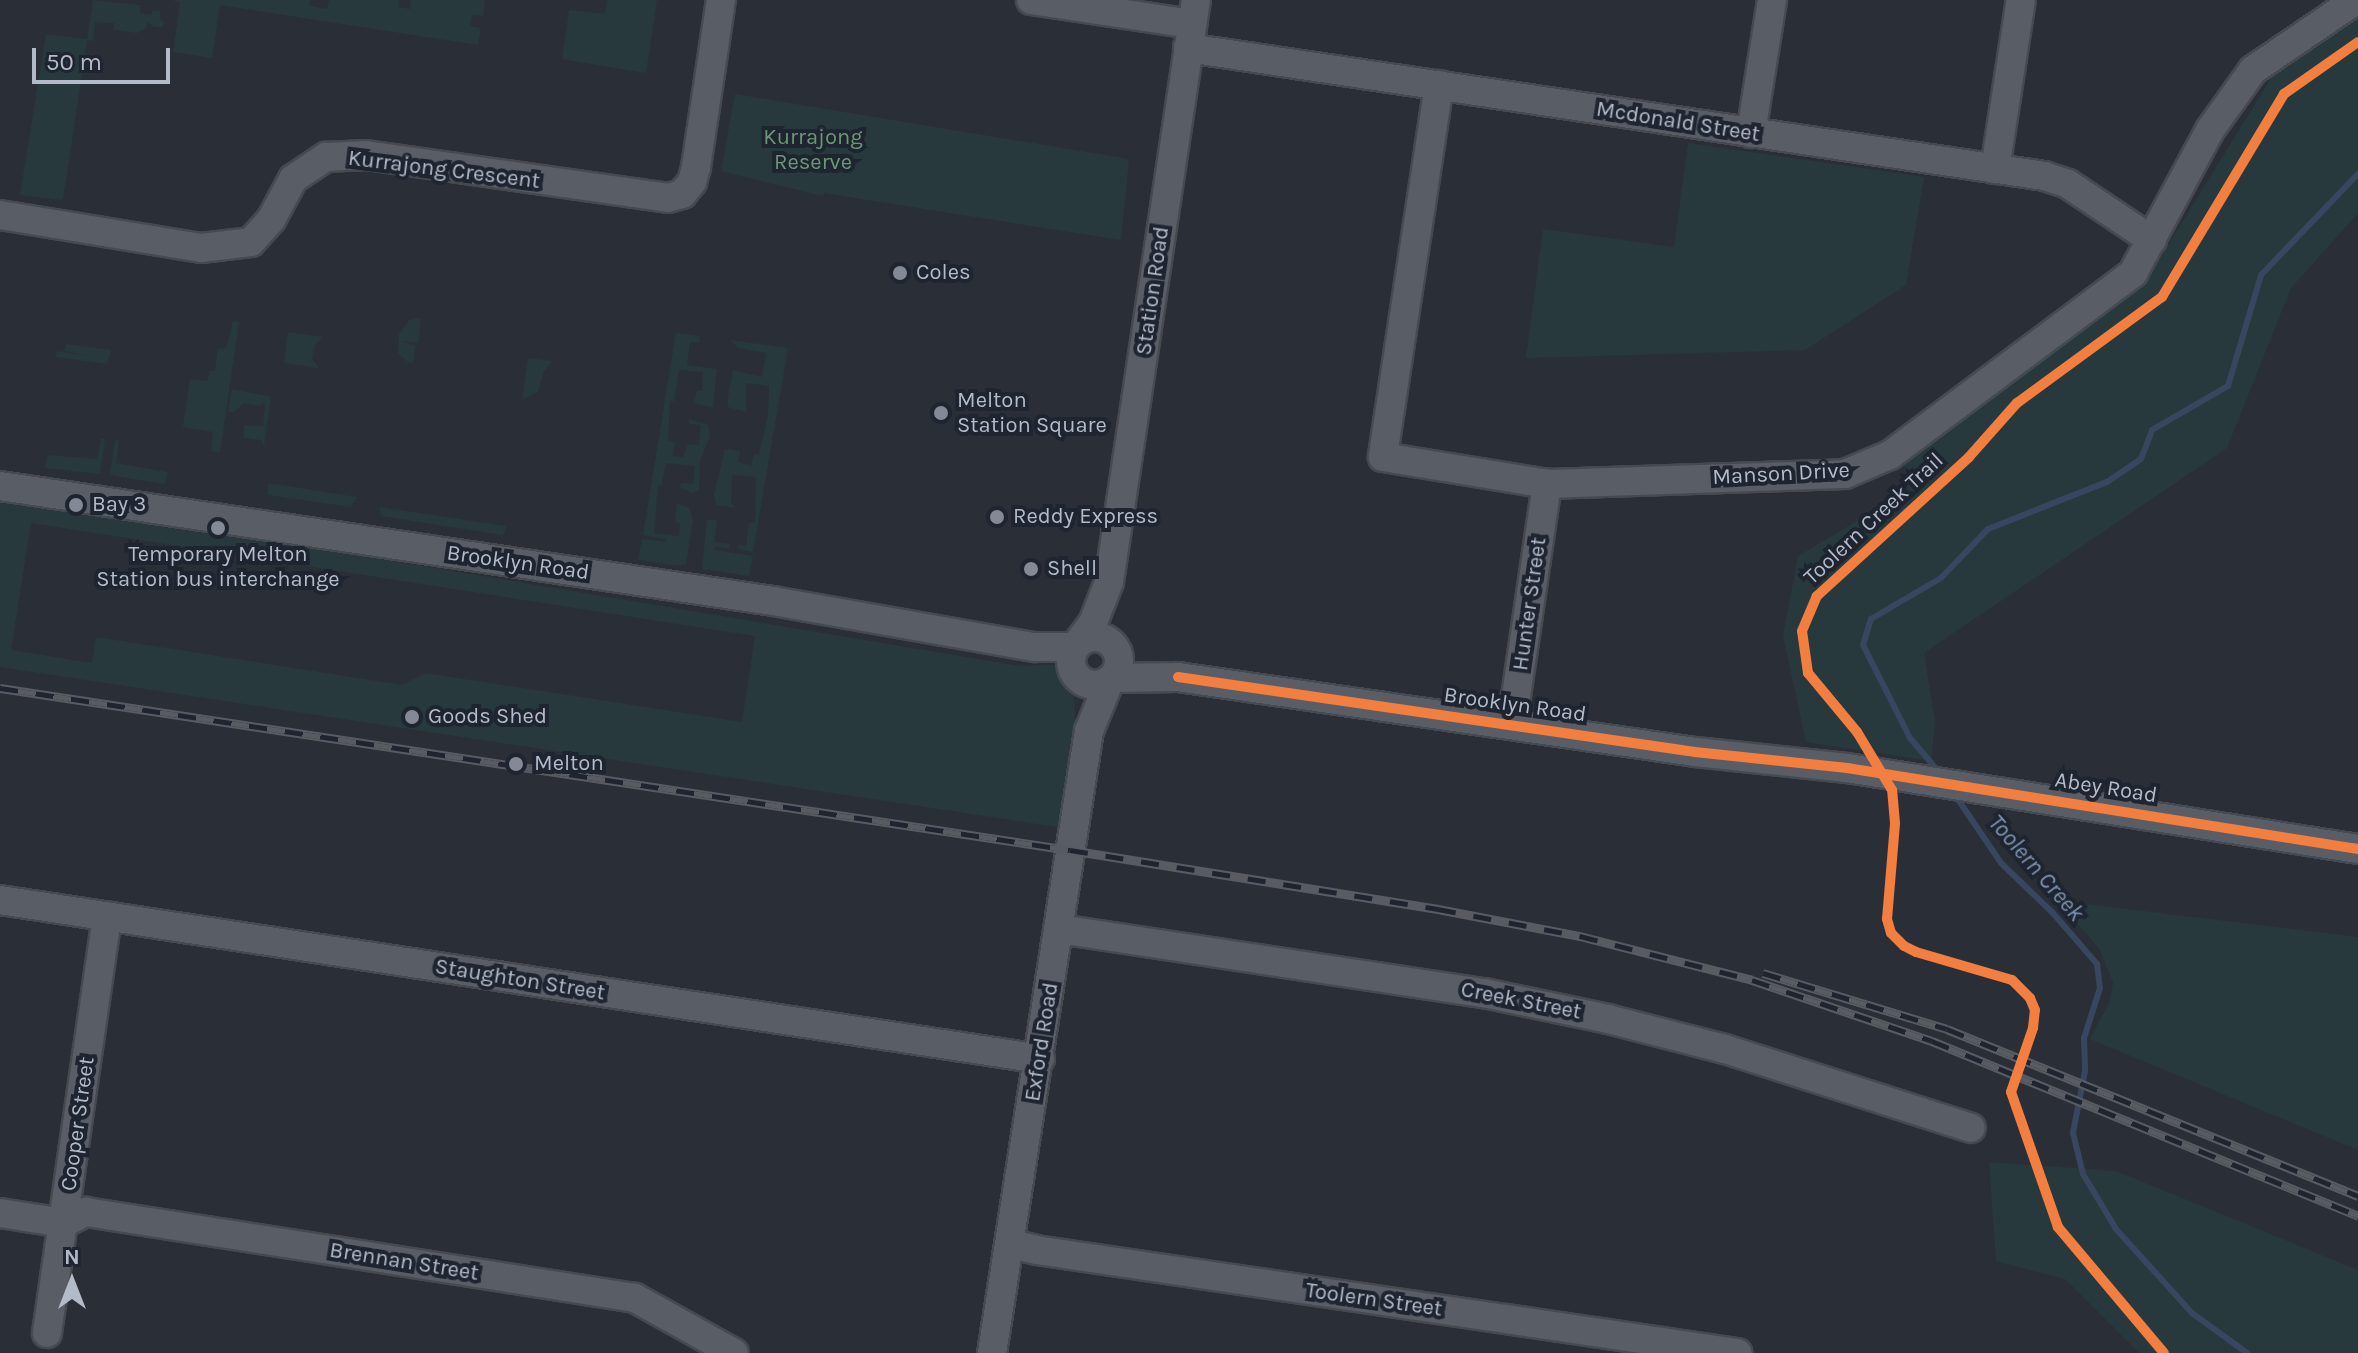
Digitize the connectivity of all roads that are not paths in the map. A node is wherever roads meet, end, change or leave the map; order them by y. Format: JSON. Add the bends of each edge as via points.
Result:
{"nodes":[{"id":1,"x":721,"y":0,"type":"edge"},
{"id":2,"x":1031,"y":0,"type":"edge"},
{"id":3,"x":1772,"y":0,"type":"edge"},
{"id":4,"x":2021,"y":0,"type":"edge"},
{"id":5,"x":2356,"y":0,"type":"edge"},
{"id":6,"x":1192,"y":24,"type":"edge"},
{"id":7,"x":1439,"y":85,"type":"junction"},
{"id":8,"x":1751,"y":133,"type":"junction"},
{"id":9,"x":1995,"y":169,"type":"junction"},
{"id":10,"x":0,"y":215,"type":"edge"},
{"id":11,"x":2152,"y":240,"type":"junction"},
{"id":12,"x":1547,"y":484,"type":"junction"},
{"id":13,"x":0,"y":486,"type":"edge"},
{"id":14,"x":1109,"y":582,"type":"junction"},
{"id":15,"x":1075,"y":658,"type":"junction"},
{"id":16,"x":1114,"y":665,"type":"junction"},
{"id":17,"x":1512,"y":724,"type":"junction"},
{"id":18,"x":1089,"y":731,"type":"junction"},
{"id":19,"x":1847,"y":768,"type":"joint"},
{"id":20,"x":2358,"y":849,"type":"edge"},
{"id":21,"x":0,"y":900,"type":"edge"},
{"id":22,"x":107,"y":916,"type":"junction"},
{"id":23,"x":1059,"y":929,"type":"junction"},
{"id":24,"x":1040,"y":1059,"type":"junction"},
{"id":25,"x":1971,"y":1128,"type":"dead end"},
{"id":26,"x":0,"y":1213,"type":"edge"},
{"id":27,"x":64,"y":1223,"type":"junction"},
{"id":28,"x":1011,"y":1244,"type":"junction"},
{"id":29,"x":47,"y":1333,"type":"dead end"},
{"id":30,"x":691,"y":1343,"type":"edge"},
{"id":31,"x":734,"y":1353,"type":"edge"},
{"id":32,"x":992,"y":1353,"type":"edge"},
{"id":33,"x":1737,"y":1353,"type":"edge"}],
"edges":[{"from":1,"to":10,"type":"street","name":"Kurrajong Crescent","via":[[696,167],[682,194],[668,198],[366,155],[326,157],[293,179],[271,220],[251,242],[201,248]]},
{"from":2,"to":6,"type":"street","name":"Mcdonald Street"},
{"from":3,"to":8,"type":"street"},
{"from":4,"to":9,"type":"street"},
{"from":5,"to":11,"type":"street","name":"Manson Drive","via":[[2253,70],[2210,130]]},
{"from":6,"to":7,"type":"street","name":"Mcdonald Street"},
{"from":6,"to":14,"type":"street","name":"Station Road"},
{"from":7,"to":8,"type":"street","name":"Mcdonald Street"},
{"from":7,"to":12,"type":"street","name":"Manson Drive","via":[[1383,457]]},
{"from":8,"to":9,"type":"street","name":"Mcdonald Street"},
{"from":9,"to":11,"type":"street","name":"Mcdonald Street","via":[[2068,184]]},
{"from":11,"to":12,"type":"street","name":"Manson Drive","via":[[2133,273],[1867,467],[1845,474]]},
{"from":12,"to":17,"type":"street","name":"Hunter Street"},
{"from":13,"to":15,"type":"street","name":"Brooklyn Road","via":[[820,608]]},
{"from":14,"to":15,"type":"street","name":"Station Road"},
{"from":14,"to":16,"type":"street","name":"Station Road"},
{"from":15,"to":16,"type":"street","via":[[1096,685]]},
{"from":15,"to":16,"type":"street","via":[[1102,637]]},
{"from":15,"to":18,"type":"street","name":"Exford Road"},
{"from":16,"to":17,"type":"street","name":"Brooklyn Road"},
{"from":16,"to":18,"type":"street","name":"Exford Road"},
{"from":17,"to":19,"type":"street","name":"Brooklyn Road"},
{"from":18,"to":23,"type":"street","name":"Exford Road"},
{"from":19,"to":20,"type":"street","name":"Abey Road"},
{"from":21,"to":22,"type":"street","name":"Staughton Street"},
{"from":22,"to":24,"type":"street","name":"Staughton Street"},
{"from":22,"to":27,"type":"street","name":"Cooper Street"},
{"from":23,"to":24,"type":"street","name":"Exford Road"},
{"from":23,"to":25,"type":"street","name":"Creek Street","via":[[1484,993],[1593,1015],[1725,1049]]},
{"from":24,"to":28,"type":"street","name":"Exford Road"},
{"from":26,"to":27,"type":"street"},
{"from":27,"to":29,"type":"street","name":"Cooper Street"},
{"from":27,"to":30,"type":"street","name":"Brennan Street","via":[[86,1212],[635,1298]]},
{"from":28,"to":32,"type":"street","name":"Exford Road"},
{"from":28,"to":33,"type":"street","name":"Toolern Street"},
{"from":30,"to":31,"type":"street","name":"Brennan Street"}]}
